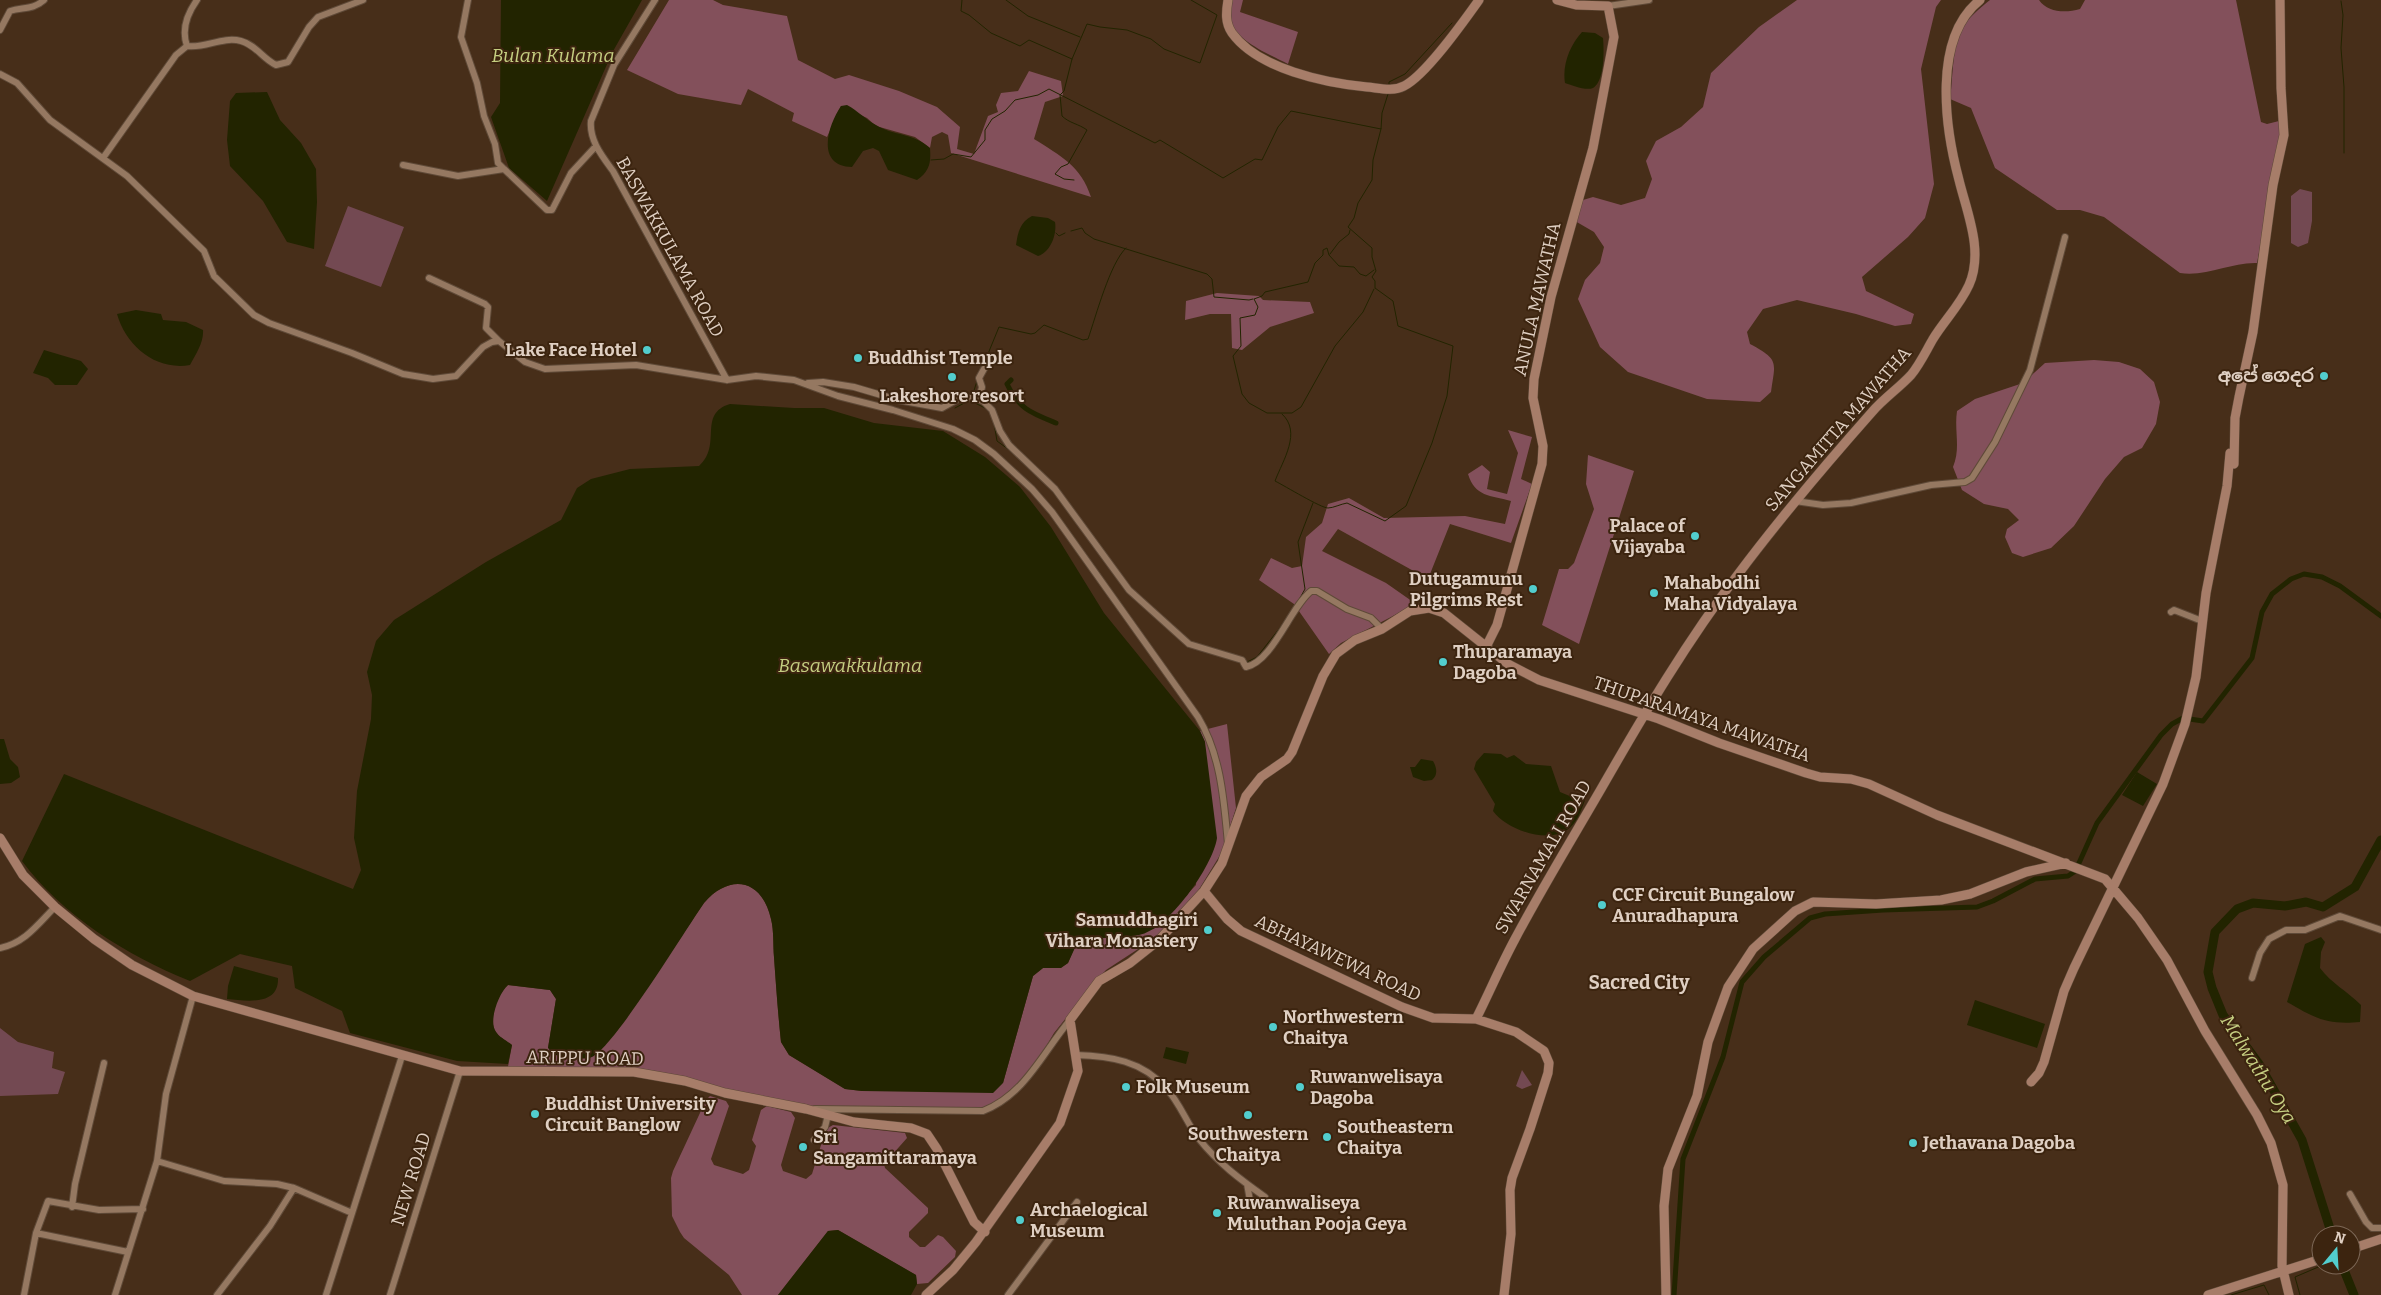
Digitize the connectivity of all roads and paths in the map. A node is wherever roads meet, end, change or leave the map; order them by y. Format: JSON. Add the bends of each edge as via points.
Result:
{"nodes":[{"id":1,"x":44,"y":0,"type":"edge"},
{"id":2,"x":197,"y":0,"type":"edge"},
{"id":3,"x":363,"y":0,"type":"edge"},
{"id":4,"x":468,"y":0,"type":"edge"},
{"id":5,"x":654,"y":0,"type":"edge"},
{"id":6,"x":1228,"y":0,"type":"edge"},
{"id":7,"x":1479,"y":0,"type":"edge"},
{"id":8,"x":1557,"y":0,"type":"edge"},
{"id":9,"x":1650,"y":0,"type":"edge"},
{"id":10,"x":1980,"y":0,"type":"edge"},
{"id":11,"x":2280,"y":0,"type":"edge"},
{"id":12,"x":1608,"y":6,"type":"junction"},
{"id":13,"x":0,"y":30,"type":"edge"},
{"id":14,"x":187,"y":46,"type":"junction"},
{"id":15,"x":0,"y":74,"type":"edge"},
{"id":16,"x":596,"y":146,"type":"junction"},
{"id":17,"x":103,"y":158,"type":"junction"},
{"id":18,"x":403,"y":165,"type":"dead end"},
{"id":19,"x":504,"y":169,"type":"junction"},
{"id":20,"x":2065,"y":237,"type":"dead end"},
{"id":21,"x":429,"y":278,"type":"dead end"},
{"id":22,"x":499,"y":341,"type":"junction"},
{"id":23,"x":984,"y":369,"type":"dead end"},
{"id":24,"x":727,"y":380,"type":"junction"},
{"id":25,"x":803,"y":383,"type":"junction"},
{"id":26,"x":979,"y":400,"type":"junction"},
{"id":27,"x":1795,"y":501,"type":"junction"},
{"id":28,"x":2171,"y":612,"type":"dead end"},
{"id":29,"x":2202,"y":621,"type":"junction"},
{"id":30,"x":1382,"y":630,"type":"junction"},
{"id":31,"x":1486,"y":647,"type":"junction"},
{"id":32,"x":1644,"y":714,"type":"junction"},
{"id":33,"x":0,"y":838,"type":"edge"},
{"id":34,"x":1228,"y":848,"type":"junction"},
{"id":35,"x":2040,"y":853,"type":"junction"},
{"id":36,"x":2068,"y":864,"type":"junction"},
{"id":37,"x":2040,"y":868,"type":"junction"},
{"id":38,"x":2113,"y":887,"type":"junction"},
{"id":39,"x":1204,"y":891,"type":"junction"},
{"id":40,"x":55,"y":907,"type":"junction"},
{"id":41,"x":2381,"y":930,"type":"edge"},
{"id":42,"x":0,"y":948,"type":"edge"},
{"id":43,"x":2252,"y":978,"type":"dead end"},
{"id":44,"x":193,"y":996,"type":"junction"},
{"id":45,"x":1476,"y":1019,"type":"junction"},
{"id":46,"x":1070,"y":1020,"type":"junction"},
{"id":47,"x":1076,"y":1055,"type":"junction"},
{"id":48,"x":402,"y":1056,"type":"junction"},
{"id":49,"x":104,"y":1063,"type":"dead end"},
{"id":50,"x":460,"y":1071,"type":"junction"},
{"id":51,"x":2031,"y":1082,"type":"dead end"},
{"id":52,"x":806,"y":1109,"type":"junction"},
{"id":53,"x":828,"y":1115,"type":"junction"},
{"id":54,"x":814,"y":1140,"type":"dead end"},
{"id":55,"x":157,"y":1162,"type":"junction"},
{"id":56,"x":1247,"y":1184,"type":"dead end"},
{"id":57,"x":294,"y":1188,"type":"junction"},
{"id":58,"x":2350,"y":1194,"type":"dead end"},
{"id":59,"x":1077,"y":1202,"type":"dead end"},
{"id":60,"x":72,"y":1207,"type":"junction"},
{"id":61,"x":142,"y":1209,"type":"junction"},
{"id":62,"x":352,"y":1213,"type":"junction"},
{"id":63,"x":2381,"y":1228,"type":"edge"},
{"id":64,"x":985,"y":1232,"type":"junction"},
{"id":65,"x":36,"y":1233,"type":"junction"},
{"id":66,"x":2376,"y":1241,"type":"edge"},
{"id":67,"x":2361,"y":1246,"type":"edge"},
{"id":68,"x":128,"y":1252,"type":"junction"},
{"id":69,"x":2311,"y":1263,"type":"edge"},
{"id":70,"x":2282,"y":1272,"type":"junction"},
{"id":71,"x":24,"y":1295,"type":"edge"},
{"id":72,"x":114,"y":1295,"type":"edge"},
{"id":73,"x":217,"y":1295,"type":"edge"},
{"id":74,"x":326,"y":1295,"type":"edge"},
{"id":75,"x":390,"y":1295,"type":"edge"},
{"id":76,"x":926,"y":1295,"type":"edge"},
{"id":77,"x":1008,"y":1295,"type":"edge"},
{"id":78,"x":1504,"y":1295,"type":"edge"},
{"id":79,"x":1666,"y":1295,"type":"edge"},
{"id":80,"x":2208,"y":1295,"type":"edge"},
{"id":81,"x":2289,"y":1295,"type":"edge"}],
"edges":[{"from":1,"to":13,"type":"street","via":[[26,10],[10,11]]},
{"from":2,"to":14,"type":"street","via":[[186,15],[184,38]]},
{"from":3,"to":14,"type":"street","via":[[318,17],[288,62],[271,63],[259,50],[242,41],[229,39]]},
{"from":4,"to":19,"type":"street","via":[[461,37],[498,163]]},
{"from":5,"to":16,"type":"street","name":"BASWAKKULAMA ROAD","via":[[614,65],[591,121]]},
{"from":6,"to":7,"type":"main road","via":[[1226,17],[1232,32],[1240,42],[1271,62],[1324,80],[1389,89],[1404,86],[1420,73]]},
{"from":8,"to":12,"type":"main road","via":[[1576,5]]},
{"from":9,"to":12,"type":"street"},
{"from":10,"to":27,"type":"main road","name":"SANGAMITTA MAWATHA","via":[[1964,15],[1955,32],[1947,81],[1952,155],[1974,244],[1972,277],[1916,370],[1876,408]]},
{"from":11,"to":29,"type":"main road","via":[[2284,141],[2273,186],[2253,332],[2238,397],[2234,464],[2230,453]]},
{"from":12,"to":31,"type":"main road","name":"ANULA MAWATHA","via":[[1614,37],[1593,148],[1551,297],[1533,386],[1543,444],[1542,464],[1498,625]]},
{"from":14,"to":17,"type":"street","via":[[176,55]]},
{"from":15,"to":17,"type":"street","via":[[17,82],[50,120]]},
{"from":16,"to":19,"type":"street","via":[[571,173],[552,210],[547,210]]},
{"from":16,"to":24,"type":"street","name":"BASWAKKULAMA ROAD","via":[[613,171]]},
{"from":17,"to":22,"type":"street","via":[[127,176],[204,251],[214,276],[239,301],[269,323],[403,374],[433,379],[456,376],[483,347]]},
{"from":18,"to":19,"type":"street","via":[[458,176]]},
{"from":20,"to":27,"type":"street","via":[[2030,370],[1995,442],[1972,478],[1851,504],[1822,505]]},
{"from":21,"to":22,"type":"street","via":[[485,304],[488,307],[486,328]]},
{"from":22,"to":24,"type":"street","via":[[525,362],[545,368],[636,365]]},
{"from":23,"to":26,"type":"street","via":[[979,378],[982,388]]},
{"from":24,"to":25,"type":"street","via":[[756,376]]},
{"from":25,"to":26,"type":"street","via":[[854,387],[942,408],[960,398]]},
{"from":25,"to":34,"type":"street","via":[[953,429],[994,454],[1032,490],[1052,512],[1207,731],[1220,779]]},
{"from":26,"to":30,"type":"street","via":[[992,410],[1009,445],[1055,489],[1129,590],[1189,644],[1242,660],[1246,667],[1252,666],[1311,591],[1371,618]]},
{"from":27,"to":32,"type":"main road","name":"SANGAMITTA MAWATHA","via":[[1715,605]]},
{"from":28,"to":29,"type":"street","via":[[2174,610]]},
{"from":29,"to":38,"type":"main road","via":[[2196,677],[2186,724],[2163,784]]},
{"from":30,"to":31,"type":"main road","name":"THUPARAMAYA MAWATHA","via":[[1410,611],[1435,609]]},
{"from":30,"to":34,"type":"main road","name":"THUPARAMAYA MAWATHA","via":[[1355,640],[1330,661],[1294,748],[1287,759],[1266,772],[1250,791],[1241,807]]},
{"from":31,"to":32,"type":"main road","name":"THUPARAMAYA MAWATHA","via":[[1530,676]]},
{"from":32,"to":35,"type":"main road","name":"THUPARAMAYA MAWATHA","via":[[1806,773],[1868,784],[1937,815]]},
{"from":32,"to":45,"type":"main road","name":"SWARNAMALI ROAD","via":[[1514,941]]},
{"from":33,"to":40,"type":"main road","name":"ARIPPU ROAD","via":[[22,875]]},
{"from":34,"to":39,"type":"main road","name":"THUPARAMAYA MAWATHA"},
{"from":35,"to":36,"type":"main road","name":"THUPARAMAYA MAWATHA"},
{"from":35,"to":37,"type":"main road","via":[[2043,861]]},
{"from":36,"to":37,"type":"main road"},
{"from":36,"to":38,"type":"main road","name":"THUPARAMAYA MAWATHA","via":[[2105,879]]},
{"from":37,"to":79,"type":"main road","via":[[1970,894],[1940,900],[1876,904],[1813,902],[1795,911],[1753,949],[1728,987],[1708,1042],[1697,1096],[1668,1169],[1664,1194]]},
{"from":38,"to":51,"type":"main road","via":[[2068,982],[2044,1062]]},
{"from":38,"to":70,"type":"main road","via":[[2167,960],[2271,1143],[2284,1192]]},
{"from":39,"to":45,"type":"main road","name":"ABHAYAWEWA ROAD","via":[[1231,923],[1260,941],[1414,1012],[1441,1019]]},
{"from":39,"to":46,"type":"main road","name":"THUPARAMAYA MAWATHA","via":[[1159,940],[1100,981]]},
{"from":40,"to":42,"type":"street","via":[[24,939]]},
{"from":40,"to":44,"type":"main road","name":"ARIPPU ROAD","via":[[132,965]]},
{"from":41,"to":43,"type":"street","via":[[2340,916],[2305,930],[2286,930],[2269,939],[2260,953]]},
{"from":44,"to":48,"type":"main road","name":"ARIPPU ROAD"},
{"from":44,"to":55,"type":"street","via":[[166,1094]]},
{"from":45,"to":78,"type":"main road","name":"ABHAYAWEWA ROAD","via":[[1525,1036],[1544,1051],[1550,1063],[1512,1178]]},
{"from":46,"to":47,"type":"main road"},
{"from":46,"to":52,"type":"street","via":[[1024,1083],[998,1105],[983,1111]]},
{"from":47,"to":56,"type":"street","via":[[1109,1056],[1144,1068],[1167,1088],[1198,1138],[1212,1154]]},
{"from":47,"to":64,"type":"main road","via":[[1077,1076],[1060,1123]]},
{"from":48,"to":50,"type":"main road","name":"ARIPPU ROAD"},
{"from":48,"to":62,"type":"street"},
{"from":49,"to":60,"type":"street"},
{"from":50,"to":52,"type":"main road","name":"ARIPPU ROAD","via":[[634,1072]]},
{"from":50,"to":75,"type":"street","name":"NEW ROAD"},
{"from":52,"to":53,"type":"main road","name":"ARIPPU ROAD"},
{"from":53,"to":54,"type":"street"},
{"from":53,"to":64,"type":"main road","name":"ARIPPU ROAD","via":[[854,1122],[912,1128],[927,1134],[944,1160],[974,1222]]},
{"from":55,"to":57,"type":"street","via":[[224,1181]]},
{"from":55,"to":61,"type":"street"},
{"from":57,"to":62,"type":"street"},
{"from":57,"to":73,"type":"street","via":[[270,1226]]},
{"from":58,"to":63,"type":"street","via":[[2366,1222],[2372,1228]]},
{"from":59,"to":77,"type":"street"},
{"from":60,"to":61,"type":"street"},
{"from":60,"to":65,"type":"street","via":[[48,1202]]},
{"from":61,"to":68,"type":"street"},
{"from":62,"to":74,"type":"street"},
{"from":64,"to":76,"type":"main road"},
{"from":65,"to":68,"type":"street"},
{"from":65,"to":71,"type":"street"},
{"from":66,"to":67,"type":"main road"},
{"from":68,"to":72,"type":"street"},
{"from":69,"to":70,"type":"main road"},
{"from":70,"to":80,"type":"main road"},
{"from":70,"to":81,"type":"main road"}]}
